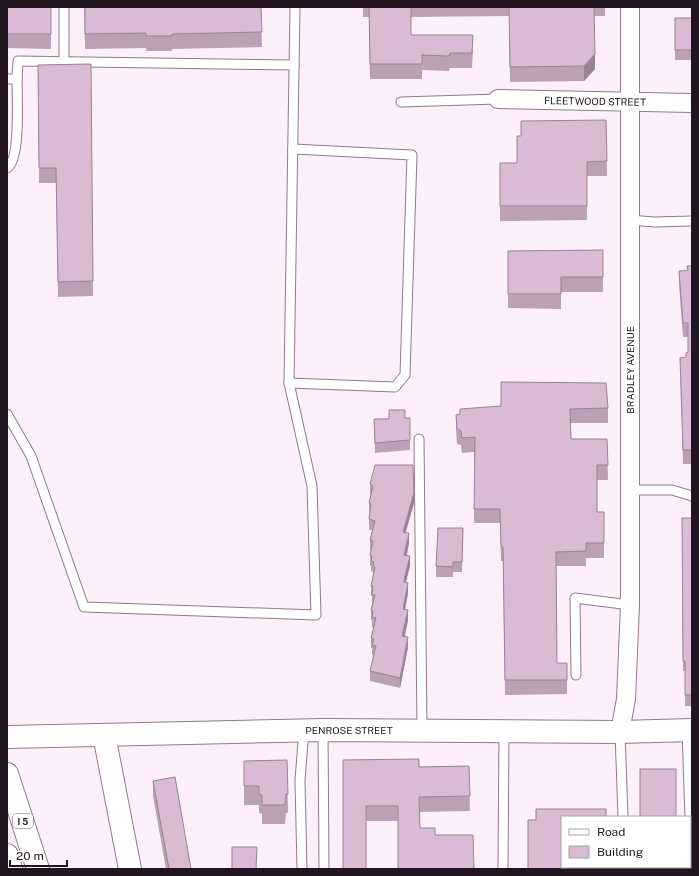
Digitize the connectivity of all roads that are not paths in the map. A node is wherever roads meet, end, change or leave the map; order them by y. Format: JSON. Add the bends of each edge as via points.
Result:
{"nodes":[{"id":1,"x":64,"y":7,"type":"edge"},
{"id":2,"x":295,"y":7,"type":"edge"},
{"id":3,"x":630,"y":7,"type":"edge"},
{"id":4,"x":64,"y":62,"type":"junction"},
{"id":5,"x":294,"y":65,"type":"junction"},
{"id":6,"x":7,"y":79,"type":"edge"},
{"id":7,"x":17,"y":79,"type":"junction"},
{"id":8,"x":498,"y":98,"type":"joint"},
{"id":9,"x":401,"y":102,"type":"dead end"},
{"id":10,"x":629,"y":103,"type":"junction"},
{"id":11,"x":692,"y":103,"type":"edge"},
{"id":12,"x":293,"y":149,"type":"junction"},
{"id":13,"x":7,"y":168,"type":"edge"},
{"id":14,"x":630,"y":220,"type":"junction"},
{"id":15,"x":692,"y":221,"type":"edge"},
{"id":16,"x":289,"y":383,"type":"junction"},
{"id":17,"x":7,"y":414,"type":"edge"},
{"id":18,"x":419,"y":439,"type":"dead end"},
{"id":19,"x":630,"y":490,"type":"junction"},
{"id":20,"x":692,"y":496,"type":"edge"},
{"id":21,"x":630,"y":605,"type":"junction"},
{"id":22,"x":576,"y":675,"type":"dead end"},
{"id":23,"x":314,"y":730,"type":"junction"},
{"id":24,"x":422,"y":730,"type":"junction"},
{"id":25,"x":504,"y":730,"type":"junction"},
{"id":26,"x":690,"y":730,"type":"edge"},
{"id":27,"x":620,"y":732,"type":"junction"},
{"id":28,"x":104,"y":736,"type":"junction"},
{"id":29,"x":7,"y":737,"type":"edge"},
{"id":30,"x":7,"y":774,"type":"edge"},
{"id":31,"x":623,"y":816,"type":"edge"},
{"id":32,"x":690,"y":816,"type":"edge"},
{"id":33,"x":7,"y":855,"type":"edge"},
{"id":34,"x":11,"y":869,"type":"edge"},
{"id":35,"x":38,"y":869,"type":"edge"},
{"id":36,"x":130,"y":869,"type":"edge"},
{"id":37,"x":302,"y":869,"type":"edge"},
{"id":38,"x":324,"y":869,"type":"edge"},
{"id":39,"x":503,"y":869,"type":"edge"}],
"edges":[{"from":1,"to":4,"type":"lane"},
{"from":2,"to":5,"type":"lane"},
{"from":3,"to":10,"type":"street","name":"BRADLEY AVENUE"},
{"from":4,"to":5,"type":"lane"},
{"from":4,"to":7,"type":"lane","via":[[18,61]]},
{"from":5,"to":12,"type":"lane"},
{"from":6,"to":7,"type":"lane"},
{"from":7,"to":13,"type":"lane","via":[[16,154]]},
{"from":8,"to":9,"type":"lane"},
{"from":8,"to":10,"type":"street","name":"FLEETWOOD STREET"},
{"from":10,"to":11,"type":"street","name":"FLEETWOOD STREET"},
{"from":10,"to":14,"type":"street","name":"BRADLEY AVENUE"},
{"from":12,"to":16,"type":"lane"},
{"from":12,"to":16,"type":"lane","via":[[412,155],[405,375],[395,387]]},
{"from":14,"to":15,"type":"lane"},
{"from":14,"to":19,"type":"street","name":"BRADLEY AVENUE"},
{"from":16,"to":17,"type":"lane","via":[[312,486],[316,615],[84,607],[31,456]]},
{"from":18,"to":24,"type":"lane"},
{"from":19,"to":20,"type":"lane","via":[[672,490]]},
{"from":19,"to":21,"type":"street","name":"BRADLEY AVENUE"},
{"from":21,"to":22,"type":"lane","via":[[575,598]]},
{"from":21,"to":27,"type":"street","name":"BRADLEY AVENUE","via":[[626,698]]},
{"from":23,"to":24,"type":"main road","name":"PENROSE STREET"},
{"from":23,"to":28,"type":"main road","name":"PENROSE STREET"},
{"from":23,"to":37,"type":"lane","via":[[300,780]]},
{"from":23,"to":38,"type":"lane"},
{"from":24,"to":25,"type":"main road","name":"PENROSE STREET"},
{"from":25,"to":27,"type":"main road","name":"PENROSE STREET"},
{"from":25,"to":39,"type":"lane"},
{"from":26,"to":27,"type":"main road","name":"PENROSE STREET"},
{"from":26,"to":32,"type":"lane"},
{"from":27,"to":31,"type":"lane"},
{"from":28,"to":29,"type":"main road","name":"PENROSE STREET"},
{"from":28,"to":36,"type":"main road"},
{"from":30,"to":35,"type":"main road","number":"I 5"},
{"from":33,"to":34,"type":"main road"}]}
